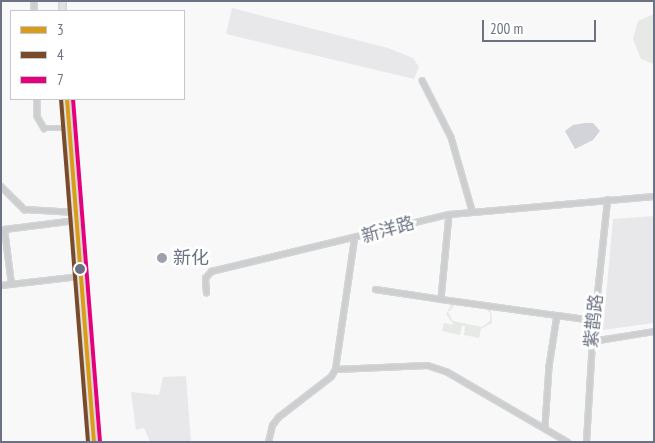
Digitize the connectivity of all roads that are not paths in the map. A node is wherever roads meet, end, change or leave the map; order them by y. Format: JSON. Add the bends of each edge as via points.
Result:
{"nodes":[{"id":1,"x":422,"y":80,"type":"dead end"},
{"id":2,"x":37,"y":100,"type":"edge"},
{"id":3,"x":66,"y":100,"type":"edge"},
{"id":4,"x":68,"y":128,"type":"junction"},
{"id":5,"x":1,"y":186,"type":"edge"},
{"id":6,"x":654,"y":196,"type":"edge"},
{"id":7,"x":607,"y":200,"type":"junction"},
{"id":8,"x":472,"y":210,"type":"junction"},
{"id":9,"x":74,"y":212,"type":"junction"},
{"id":10,"x":449,"y":214,"type":"junction"},
{"id":11,"x":75,"y":220,"type":"junction"},
{"id":12,"x":354,"y":238,"type":"junction"},
{"id":13,"x":80,"y":276,"type":"junction"},
{"id":14,"x":11,"y":284,"type":"junction"},
{"id":15,"x":1,"y":285,"type":"edge"},
{"id":16,"x":375,"y":289,"type":"dead end"},
{"id":17,"x":206,"y":293,"type":"dead end"},
{"id":18,"x":441,"y":299,"type":"junction"},
{"id":19,"x":557,"y":315,"type":"junction"},
{"id":20,"x":594,"y":320,"type":"junction"},
{"id":21,"x":654,"y":332,"type":"edge"},
{"id":22,"x":592,"y":340,"type":"junction"},
{"id":23,"x":335,"y":369,"type":"junction"},
{"id":24,"x":545,"y":427,"type":"junction"},
{"id":25,"x":94,"y":442,"type":"edge"},
{"id":26,"x":268,"y":442,"type":"edge"},
{"id":27,"x":568,"y":442,"type":"edge"},
{"id":28,"x":586,"y":442,"type":"edge"}],
"edges":[{"from":1,"to":8,"type":"street","via":[[451,138]]},
{"from":2,"to":4,"type":"street","via":[[37,116],[44,128]]},
{"from":3,"to":4,"type":"main road"},
{"from":4,"to":9,"type":"main road"},
{"from":5,"to":9,"type":"street","via":[[24,209]]},
{"from":6,"to":7,"type":"street","name":"新洋路"},
{"from":7,"to":8,"type":"street","name":"新洋路"},
{"from":7,"to":20,"type":"street","name":"紫鹊路"},
{"from":8,"to":10,"type":"street","name":"新洋路"},
{"from":9,"to":11,"type":"main road"},
{"from":10,"to":12,"type":"street","name":"新洋路"},
{"from":10,"to":18,"type":"street"},
{"from":11,"to":13,"type":"main road"},
{"from":11,"to":14,"type":"street","via":[[4,229]]},
{"from":12,"to":17,"type":"street","via":[[211,270],[205,278]]},
{"from":12,"to":23,"type":"street","name":"新洋路"},
{"from":13,"to":14,"type":"street"},
{"from":13,"to":25,"type":"main road"},
{"from":14,"to":15,"type":"street"},
{"from":16,"to":18,"type":"street"},
{"from":18,"to":19,"type":"street"},
{"from":19,"to":20,"type":"street"},
{"from":19,"to":24,"type":"street","via":[[549,366]]},
{"from":20,"to":22,"type":"street","name":"紫鹊路"},
{"from":21,"to":22,"type":"street"},
{"from":22,"to":28,"type":"street","name":"紫鹊路"},
{"from":23,"to":24,"type":"street","via":[[427,365],[454,374],[500,404]]},
{"from":23,"to":26,"type":"street","via":[[331,376],[278,418],[272,425]]},
{"from":24,"to":27,"type":"street"}]}
